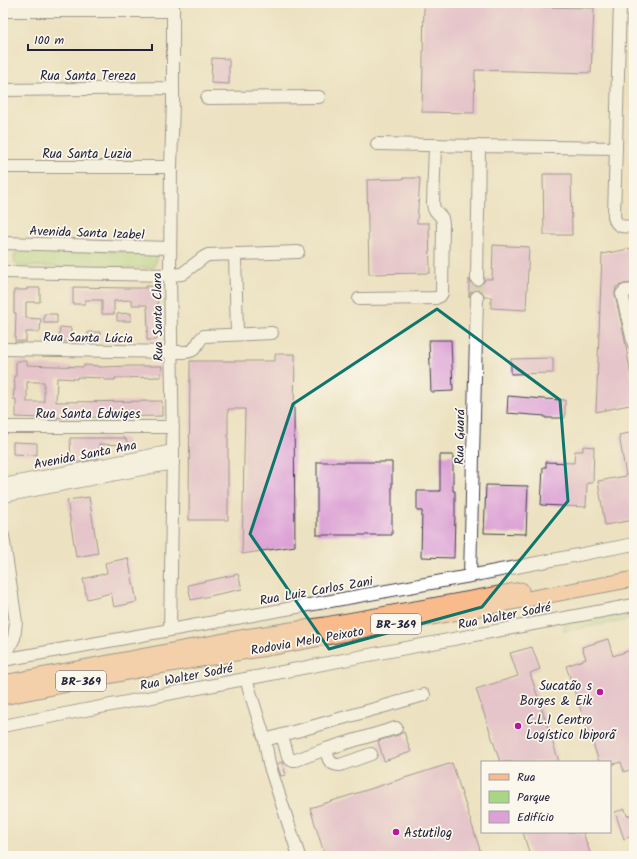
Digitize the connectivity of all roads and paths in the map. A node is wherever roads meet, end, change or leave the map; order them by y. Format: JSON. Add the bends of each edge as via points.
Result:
{"nodes":[{"id":1,"x":620,"y":3,"type":"edge"},
{"id":2,"x":173,"y":7,"type":"edge"},
{"id":3,"x":3,"y":11,"type":"edge"},
{"id":4,"x":173,"y":88,"type":"junction"},
{"id":5,"x":3,"y":90,"type":"edge"},
{"id":6,"x":319,"y":97,"type":"dead end"},
{"id":7,"x":208,"y":98,"type":"dead end"},
{"id":8,"x":377,"y":144,"type":"dead end"},
{"id":9,"x":435,"y":145,"type":"junction"},
{"id":10,"x":479,"y":146,"type":"junction"},
{"id":11,"x":616,"y":148,"type":"junction"},
{"id":12,"x":3,"y":167,"type":"edge"},
{"id":13,"x":171,"y":167,"type":"junction"},
{"id":14,"x":634,"y":226,"type":"edge"},
{"id":15,"x":3,"y":243,"type":"edge"},
{"id":16,"x":170,"y":248,"type":"junction"},
{"id":17,"x":298,"y":252,"type":"dead end"},
{"id":18,"x":236,"y":254,"type":"junction"},
{"id":19,"x":3,"y":272,"type":"edge"},
{"id":20,"x":170,"y":275,"type":"junction"},
{"id":21,"x":477,"y":279,"type":"tunnel mouth"},
{"id":22,"x":634,"y":290,"type":"edge"},
{"id":23,"x":477,"y":297,"type":"tunnel mouth"},
{"id":24,"x":359,"y":299,"type":"dead end"},
{"id":25,"x":272,"y":333,"type":"dead end"},
{"id":26,"x":237,"y":334,"type":"junction"},
{"id":27,"x":634,"y":345,"type":"edge"},
{"id":28,"x":3,"y":349,"type":"edge"},
{"id":29,"x":172,"y":352,"type":"junction"},
{"id":30,"x":3,"y":426,"type":"edge"},
{"id":31,"x":173,"y":427,"type":"junction"},
{"id":32,"x":173,"y":451,"type":"junction"},
{"id":33,"x":173,"y":463,"type":"junction"},
{"id":34,"x":3,"y":485,"type":"edge"},
{"id":35,"x":3,"y":496,"type":"edge"},
{"id":36,"x":3,"y":536,"type":"edge"},
{"id":37,"x":634,"y":544,"type":"edge"},
{"id":38,"x":634,"y":569,"type":"edge"},
{"id":39,"x":470,"y":576,"type":"junction"},
{"id":40,"x":634,"y":579,"type":"edge"},
{"id":41,"x":634,"y":605,"type":"edge"},
{"id":42,"x":170,"y":630,"type":"junction"},
{"id":43,"x":3,"y":660,"type":"edge"},
{"id":44,"x":246,"y":679,"type":"junction"},
{"id":45,"x":3,"y":683,"type":"edge"},
{"id":46,"x":424,"y":695,"type":"dead end"},
{"id":47,"x":3,"y":697,"type":"edge"},
{"id":48,"x":3,"y":726,"type":"edge"},
{"id":49,"x":396,"y":728,"type":"dead end"},
{"id":50,"x":282,"y":735,"type":"junction"},
{"id":51,"x":265,"y":740,"type":"junction"},
{"id":52,"x":326,"y":749,"type":"junction"},
{"id":53,"x":371,"y":754,"type":"dead end"},
{"id":54,"x":299,"y":856,"type":"edge"}],
"edges":[{"from":1,"to":11,"type":"street"},
{"from":2,"to":3,"type":"street"},
{"from":2,"to":4,"type":"street","name":"Rua Santa Clara"},
{"from":4,"to":5,"type":"street","name":"Rua Santa Tereza"},
{"from":4,"to":13,"type":"street","name":"Rua Santa Clara"},
{"from":6,"to":7,"type":"street"},
{"from":8,"to":9,"type":"street"},
{"from":9,"to":10,"type":"street"},
{"from":9,"to":24,"type":"street","via":[[433,204],[443,224],[442,293],[436,298]]},
{"from":10,"to":11,"type":"street"},
{"from":10,"to":21,"type":"street"},
{"from":11,"to":14,"type":"street","via":[[615,221],[622,226]]},
{"from":12,"to":13,"type":"street","name":"Rua Santa Luzia"},
{"from":13,"to":16,"type":"street","name":"Rua Santa Clara"},
{"from":15,"to":16,"type":"street","name":"Avenida Santa Izabel"},
{"from":16,"to":20,"type":"street","name":"Rua Santa Clara"},
{"from":17,"to":18,"type":"street"},
{"from":18,"to":20,"type":"street","via":[[208,255],[182,274]]},
{"from":18,"to":26,"type":"street"},
{"from":19,"to":20,"type":"street"},
{"from":20,"to":29,"type":"street","name":"Rua Santa Clara"},
{"from":22,"to":27,"type":"street","via":[[624,291],[622,294]]},
{"from":23,"to":39,"type":"street","name":"Rua Guará"},
{"from":25,"to":26,"type":"street","name":"Rua Santa Lúcia"},
{"from":26,"to":29,"type":"street","name":"Rua Santa Lúcia","via":[[204,336],[191,351]]},
{"from":28,"to":29,"type":"street","name":"Rua Santa Lúcia"},
{"from":29,"to":31,"type":"street","name":"Rua Santa Clara"},
{"from":30,"to":31,"type":"street","name":"Rua Santa Edwiges"},
{"from":31,"to":32,"type":"street","name":"Rua Santa Clara"},
{"from":32,"to":33,"type":"street","name":"Rua Santa Clara"},
{"from":32,"to":34,"type":"street","name":"Avenida Santa Ana"},
{"from":33,"to":35,"type":"street","name":"Avenida Santa Ana"},
{"from":33,"to":42,"type":"street","name":"Rua Santa Clara"},
{"from":36,"to":43,"type":"street","via":[[16,622],[14,638]]},
{"from":37,"to":39,"type":"street","name":"Rua Luiz Carlos Zani"},
{"from":38,"to":45,"type":"main road","name":"Rodovia Melo Peixoto","number":"BR-369","via":[[245,637]]},
{"from":39,"to":42,"type":"street","name":"Rua Luiz Carlos Zani"},
{"from":40,"to":47,"type":"main road","name":"Rodovia Melo Peixoto","number":"BR-369"},
{"from":41,"to":44,"type":"street","name":"Rua Walter Sodré"},
{"from":42,"to":43,"type":"street","name":"Rua Luiz Carlos Zani"},
{"from":44,"to":48,"type":"street","name":"Rua Walter Sodré"},
{"from":44,"to":51,"type":"street"},
{"from":46,"to":50,"type":"street"},
{"from":49,"to":52,"type":"street"},
{"from":50,"to":51,"type":"street"},
{"from":50,"to":52,"type":"street","via":[[286,753],[291,760]]},
{"from":51,"to":54,"type":"street","via":[[269,764]]},
{"from":52,"to":53,"type":"street","via":[[328,758],[336,765]]}]}
